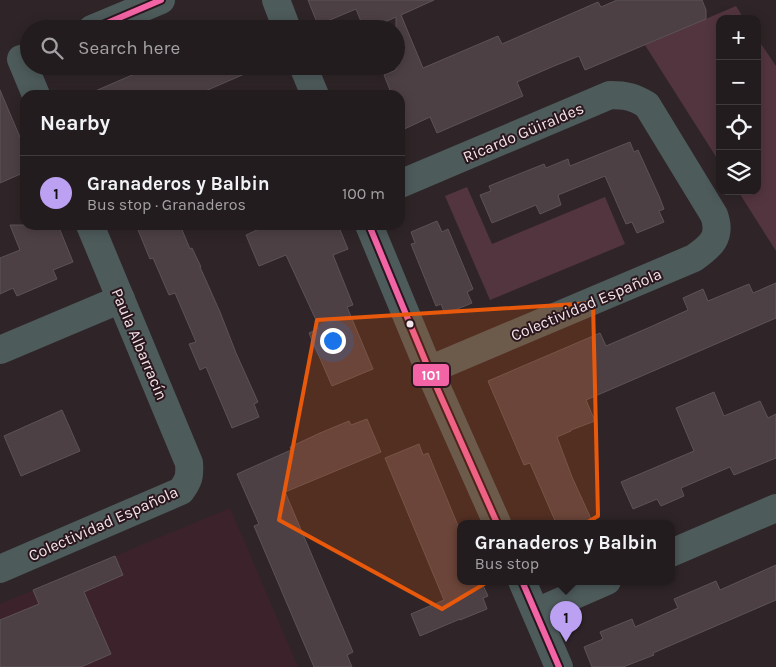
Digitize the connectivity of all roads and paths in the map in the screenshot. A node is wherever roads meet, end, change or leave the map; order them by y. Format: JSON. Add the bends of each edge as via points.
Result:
{"nodes":[{"id":1,"x":161,"y":0,"type":"edge"},
{"id":2,"x":276,"y":0,"type":"edge"},
{"id":3,"x":113,"y":20,"type":"edge"},
{"id":4,"x":284,"y":20,"type":"edge"},
{"id":5,"x":25,"y":75,"type":"edge"},
{"id":6,"x":307,"y":75,"type":"edge"},
{"id":7,"x":33,"y":90,"type":"edge"},
{"id":8,"x":313,"y":90,"type":"edge"},
{"id":9,"x":405,"y":182,"type":"edge"},
{"id":10,"x":714,"y":214,"type":"joint"},
{"id":11,"x":92,"y":230,"type":"edge"},
{"id":12,"x":371,"y":230,"type":"edge"},
{"id":13,"x":121,"y":298,"type":"junction"},
{"id":14,"x":0,"y":350,"type":"edge"},
{"id":15,"x":429,"y":370,"type":"junction"},
{"id":16,"x":189,"y":463,"type":"joint"},
{"id":17,"x":776,"y":508,"type":"edge"},
{"id":18,"x":496,"y":520,"type":"edge"},
{"id":19,"x":675,"y":551,"type":"edge"},
{"id":20,"x":0,"y":569,"type":"edge"},
{"id":21,"x":524,"y":585,"type":"edge"},
{"id":22,"x":598,"y":585,"type":"edge"},
{"id":23,"x":536,"y":612,"type":"junction"},
{"id":24,"x":559,"y":667,"type":"edge"}],
"edges":[{"from":1,"to":3,"type":"street"},
{"from":2,"to":4,"type":"street"},
{"from":5,"to":7,"type":"street"},
{"from":6,"to":8,"type":"street"},
{"from":9,"to":10,"type":"street","name":"Ricardo Güiraldes","via":[[610,95],[624,95],[647,105]]},
{"from":10,"to":15,"type":"street","name":"Colectividad Española","via":[[717,232],[711,245],[694,258]]},
{"from":11,"to":13,"type":"street","name":"Paula Albarracín"},
{"from":12,"to":15,"type":"street"},
{"from":13,"to":14,"type":"street"},
{"from":13,"to":16,"type":"street","name":"Paula Albarracín"},
{"from":15,"to":18,"type":"street"},
{"from":16,"to":20,"type":"street","name":"Colectividad Española","via":[[190,475],[181,491]]},
{"from":17,"to":19,"type":"street"},
{"from":21,"to":23,"type":"street"},
{"from":22,"to":23,"type":"street"},
{"from":23,"to":24,"type":"street"}]}
